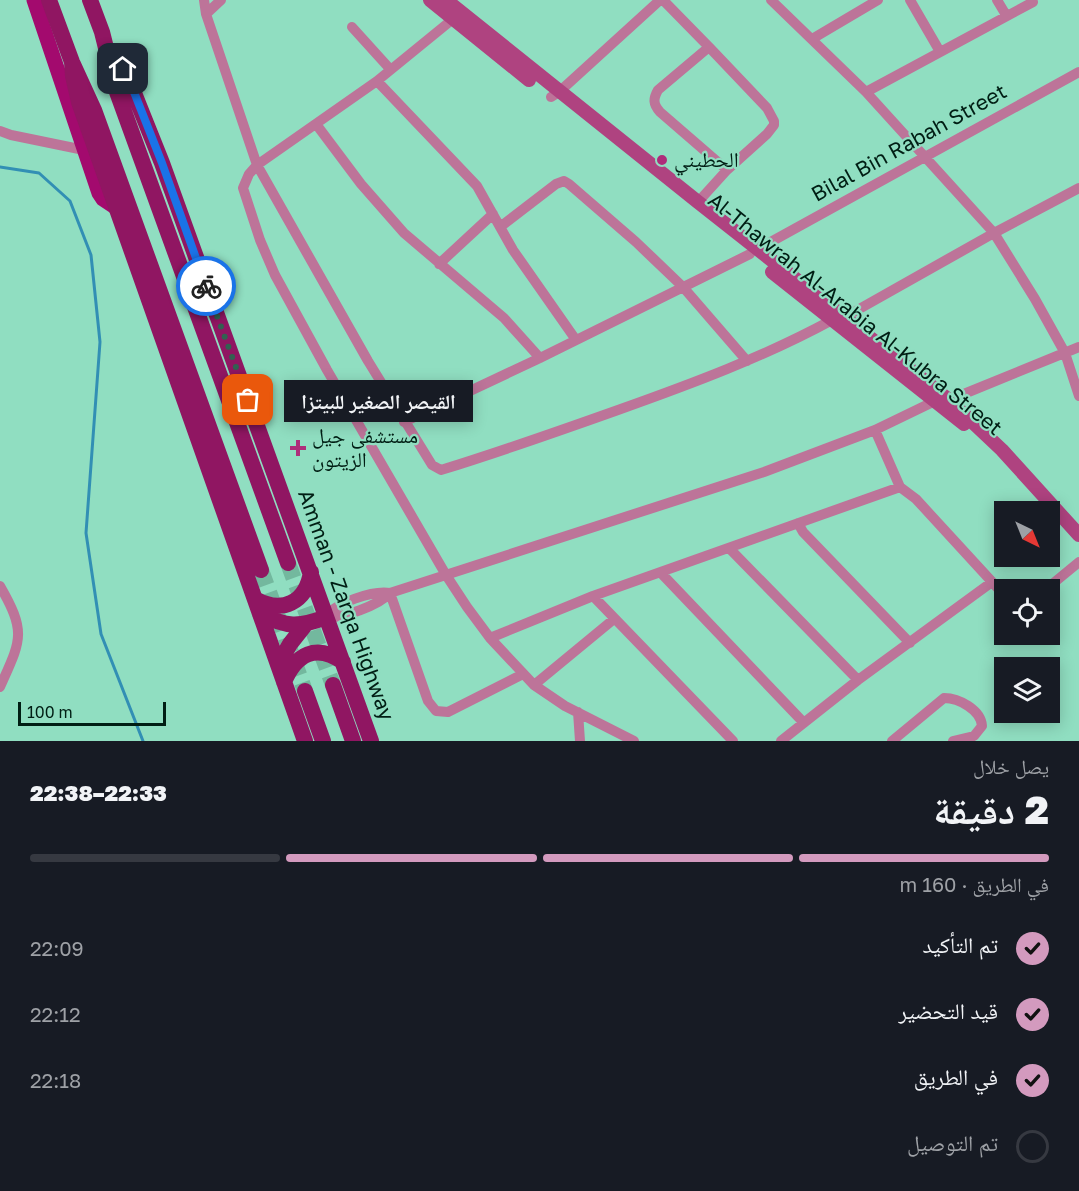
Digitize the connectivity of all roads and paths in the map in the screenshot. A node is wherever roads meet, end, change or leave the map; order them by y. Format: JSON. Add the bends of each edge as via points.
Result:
{"nodes":[{"id":1,"x":34,"y":0,"type":"edge"},
{"id":2,"x":49,"y":0,"type":"edge"},
{"id":3,"x":90,"y":0,"type":"edge"},
{"id":4,"x":204,"y":0,"type":"edge"},
{"id":5,"x":221,"y":0,"type":"edge"},
{"id":6,"x":430,"y":0,"type":"edge"},
{"id":7,"x":446,"y":0,"type":"edge"},
{"id":8,"x":661,"y":0,"type":"edge"},
{"id":9,"x":771,"y":0,"type":"edge"},
{"id":10,"x":878,"y":0,"type":"edge"},
{"id":11,"x":910,"y":0,"type":"edge"},
{"id":12,"x":997,"y":0,"type":"edge"},
{"id":13,"x":1033,"y":2,"type":"dead end"},
{"id":14,"x":206,"y":14,"type":"junction"},
{"id":15,"x":1006,"y":15,"type":"junction"},
{"id":16,"x":453,"y":19,"type":"junction"},
{"id":17,"x":352,"y":27,"type":"dead end"},
{"id":18,"x":812,"y":39,"type":"junction"},
{"id":19,"x":709,"y":47,"type":"junction"},
{"id":20,"x":108,"y":50,"type":"junction"},
{"id":21,"x":939,"y":50,"type":"junction"},
{"id":22,"x":72,"y":62,"type":"junction"},
{"id":23,"x":390,"y":69,"type":"junction"},
{"id":24,"x":1079,"y":72,"type":"edge"},
{"id":25,"x":377,"y":81,"type":"junction"},
{"id":26,"x":866,"y":92,"type":"junction"},
{"id":27,"x":555,"y":95,"type":"junction"},
{"id":28,"x":316,"y":124,"type":"junction"},
{"id":29,"x":0,"y":131,"type":"edge"},
{"id":30,"x":84,"y":150,"type":"junction"},
{"id":31,"x":925,"y":156,"type":"junction"},
{"id":32,"x":257,"y":165,"type":"junction"},
{"id":33,"x":727,"y":170,"type":"junction"},
{"id":34,"x":1079,"y":188,"type":"edge"},
{"id":35,"x":698,"y":202,"type":"junction"},
{"id":36,"x":115,"y":207,"type":"junction"},
{"id":37,"x":493,"y":214,"type":"junction"},
{"id":38,"x":500,"y":227,"type":"junction"},
{"id":39,"x":994,"y":232,"type":"junction"},
{"id":40,"x":754,"y":251,"type":"junction"},
{"id":41,"x":439,"y":264,"type":"junction"},
{"id":42,"x":683,"y":287,"type":"junction"},
{"id":43,"x":838,"y":318,"type":"junction"},
{"id":44,"x":576,"y":340,"type":"junction"},
{"id":45,"x":1079,"y":347,"type":"edge"},
{"id":46,"x":1065,"y":353,"type":"junction"},
{"id":47,"x":540,"y":358,"type":"junction"},
{"id":48,"x":747,"y":361,"type":"junction"},
{"id":49,"x":1079,"y":396,"type":"edge"},
{"id":50,"x":949,"y":400,"type":"junction"},
{"id":51,"x":935,"y":401,"type":"junction"},
{"id":52,"x":404,"y":422,"type":"junction"},
{"id":53,"x":875,"y":430,"type":"junction"},
{"id":54,"x":900,"y":487,"type":"junction"},
{"id":55,"x":1038,"y":501,"type":"edge"},
{"id":56,"x":798,"y":524,"type":"junction"},
{"id":57,"x":1060,"y":525,"type":"edge"},
{"id":58,"x":1079,"y":535,"type":"edge"},
{"id":59,"x":1079,"y":546,"type":"edge"},
{"id":60,"x":729,"y":548,"type":"junction"},
{"id":61,"x":1079,"y":562,"type":"edge"},
{"id":62,"x":288,"y":563,"type":"tunnel mouth"},
{"id":63,"x":261,"y":570,"type":"tunnel mouth"},
{"id":64,"x":310,"y":572,"type":"junction"},
{"id":65,"x":661,"y":573,"type":"junction"},
{"id":66,"x":446,"y":575,"type":"junction"},
{"id":67,"x":1058,"y":579,"type":"edge"},
{"id":68,"x":992,"y":582,"type":"joint"},
{"id":69,"x":0,"y":586,"type":"edge"},
{"id":70,"x":390,"y":593,"type":"junction"},
{"id":71,"x":593,"y":596,"type":"junction"},
{"id":72,"x":257,"y":607,"type":"junction"},
{"id":73,"x":326,"y":617,"type":"junction"},
{"id":74,"x":614,"y":619,"type":"junction"},
{"id":75,"x":305,"y":625,"type":"junction"},
{"id":76,"x":490,"y":638,"type":"junction"},
{"id":77,"x":910,"y":643,"type":"junction"},
{"id":78,"x":343,"y":662,"type":"junction"},
{"id":79,"x":278,"y":665,"type":"junction"},
{"id":80,"x":523,"y":674,"type":"junction"},
{"id":81,"x":858,"y":680,"type":"junction"},
{"id":82,"x":284,"y":682,"type":"junction"},
{"id":83,"x":333,"y":685,"type":"tunnel mouth"},
{"id":84,"x":534,"y":685,"type":"junction"},
{"id":85,"x":0,"y":687,"type":"edge"},
{"id":86,"x":305,"y":691,"type":"tunnel mouth"},
{"id":87,"x":578,"y":712,"type":"junction"},
{"id":88,"x":804,"y":723,"type":"junction"},
{"id":89,"x":305,"y":741,"type":"edge"},
{"id":90,"x":323,"y":741,"type":"edge"},
{"id":91,"x":353,"y":741,"type":"edge"},
{"id":92,"x":371,"y":741,"type":"edge"},
{"id":93,"x":580,"y":741,"type":"edge"},
{"id":94,"x":634,"y":741,"type":"edge"},
{"id":95,"x":733,"y":741,"type":"edge"},
{"id":96,"x":781,"y":741,"type":"edge"},
{"id":97,"x":892,"y":741,"type":"edge"},
{"id":98,"x":952,"y":741,"type":"edge"}],
"edges":[{"from":1,"to":30,"type":"main road"},
{"from":2,"to":22,"type":"highway"},
{"from":3,"to":20,"type":"highway","name":"Amman - Zarqa Highway"},
{"from":4,"to":14,"type":"street"},
{"from":5,"to":14,"type":"street"},
{"from":6,"to":16,"type":"main road","name":"Al-Thawrah Al-Arabia Al-Kubra Street"},
{"from":7,"to":27,"type":"main road","name":"Al-Thawrah Al-Arabia Al-Kubra Street"},
{"from":8,"to":19,"type":"street"},
{"from":8,"to":27,"type":"street"},
{"from":9,"to":18,"type":"street"},
{"from":10,"to":18,"type":"street"},
{"from":11,"to":21,"type":"street"},
{"from":12,"to":15,"type":"street"},
{"from":13,"to":15,"type":"street"},
{"from":14,"to":32,"type":"street"},
{"from":15,"to":21,"type":"street"},
{"from":16,"to":23,"type":"street"},
{"from":16,"to":27,"type":"main road","name":"Al-Thawrah Al-Arabia Al-Kubra Street"},
{"from":17,"to":23,"type":"street"},
{"from":18,"to":26,"type":"street"},
{"from":19,"to":33,"type":"street","via":[[767,108],[774,121],[767,134]]},
{"from":19,"to":33,"type":"street","via":[[658,90],[654,104]]},
{"from":20,"to":62,"type":"highway","name":"Amman - Zarqa Highway","via":[[117,92]]},
{"from":20,"to":64,"type":"highway","name":"Amman - Zarqa Highway","via":[[128,78],[162,163]]},
{"from":21,"to":26,"type":"street"},
{"from":22,"to":36,"type":"highway","via":[[79,102]]},
{"from":22,"to":63,"type":"highway","via":[[94,110]]},
{"from":23,"to":25,"type":"street"},
{"from":24,"to":31,"type":"street","name":"Bilal Bin Rabah Street"},
{"from":25,"to":28,"type":"street"},
{"from":25,"to":37,"type":"street","via":[[467,174]]},
{"from":26,"to":31,"type":"street"},
{"from":27,"to":35,"type":"main road","name":"Al-Thawrah Al-Arabia Al-Kubra Street"},
{"from":27,"to":40,"type":"main road","name":"Al-Thawrah Al-Arabia Al-Kubra Street"},
{"from":28,"to":32,"type":"street"},
{"from":28,"to":41,"type":"street","via":[[404,233]]},
{"from":29,"to":30,"type":"street"},
{"from":30,"to":36,"type":"main road","via":[[99,193]]},
{"from":31,"to":39,"type":"street"},
{"from":31,"to":40,"type":"street","name":"Bilal Bin Rabah Street"},
{"from":32,"to":52,"type":"street"},
{"from":32,"to":66,"type":"street","via":[[243,188],[275,275]]},
{"from":33,"to":35,"type":"street"},
{"from":34,"to":39,"type":"street"},
{"from":35,"to":40,"type":"main road","name":"Al-Thawrah Al-Arabia Al-Kubra Street"},
{"from":36,"to":72,"type":"highway"},
{"from":37,"to":38,"type":"street"},
{"from":37,"to":41,"type":"street"},
{"from":38,"to":42,"type":"street","via":[[564,181]]},
{"from":38,"to":44,"type":"street"},
{"from":39,"to":43,"type":"street"},
{"from":39,"to":46,"type":"street"},
{"from":40,"to":42,"type":"street","name":"Bilal Bin Rabah Street"},
{"from":40,"to":43,"type":"main road","name":"Al-Thawrah Al-Arabia Al-Kubra Street"},
{"from":41,"to":47,"type":"street","via":[[504,318]]},
{"from":42,"to":44,"type":"street","name":"Bilal Bin Rabah Street"},
{"from":42,"to":48,"type":"street"},
{"from":43,"to":48,"type":"street"},
{"from":43,"to":50,"type":"main road","name":"Al-Thawrah Al-Arabia Al-Kubra Street"},
{"from":43,"to":51,"type":"main road","name":"Al-Thawrah Al-Arabia Al-Kubra Street"},
{"from":44,"to":47,"type":"street","name":"Bilal Bin Rabah Street"},
{"from":45,"to":46,"type":"street"},
{"from":46,"to":49,"type":"street"},
{"from":46,"to":50,"type":"street"},
{"from":47,"to":52,"type":"street","name":"Bilal Bin Rabah Street"},
{"from":48,"to":52,"type":"street","via":[[441,470],[432,465]]},
{"from":50,"to":58,"type":"main road","name":"Al-Thawrah Al-Arabia Al-Kubra Street","via":[[1002,450]]},
{"from":51,"to":53,"type":"street"},
{"from":51,"to":55,"type":"main road","name":"Al-Thawrah Al-Arabia Al-Kubra Street","via":[[973,432]]},
{"from":53,"to":54,"type":"street"},
{"from":53,"to":66,"type":"street","via":[[730,484]]},
{"from":54,"to":56,"type":"street"},
{"from":54,"to":68,"type":"street","via":[[916,499]]},
{"from":56,"to":60,"type":"street"},
{"from":56,"to":77,"type":"street"},
{"from":57,"to":59,"type":"main road","name":"Al-Thawrah Al-Arabia Al-Kubra Street"},
{"from":60,"to":65,"type":"street"},
{"from":60,"to":81,"type":"street"},
{"from":61,"to":67,"type":"street"},
{"from":64,"to":72,"type":"highway","via":[[304,593],[296,600],[286,605]]},
{"from":64,"to":73,"type":"highway","name":"Amman - Zarqa Highway"},
{"from":65,"to":71,"type":"street"},
{"from":65,"to":88,"type":"street"},
{"from":66,"to":70,"type":"street"},
{"from":66,"to":76,"type":"street"},
{"from":68,"to":77,"type":"street"},
{"from":69,"to":85,"type":"street","via":[[18,622],[16,651]]},
{"from":70,"to":73,"type":"street","via":[[379,602]]},
{"from":70,"to":80,"type":"street","via":[[428,701],[436,711],[448,712]]},
{"from":71,"to":74,"type":"street"},
{"from":71,"to":76,"type":"street"},
{"from":72,"to":75,"type":"highway","via":[[282,623]]},
{"from":72,"to":79,"type":"highway"},
{"from":73,"to":75,"type":"highway"},
{"from":73,"to":78,"type":"highway","name":"Amman - Zarqa Highway"},
{"from":74,"to":84,"type":"street"},
{"from":74,"to":95,"type":"street"},
{"from":75,"to":79,"type":"highway"},
{"from":76,"to":80,"type":"street"},
{"from":77,"to":81,"type":"street"},
{"from":78,"to":82,"type":"highway","via":[[334,656],[313,653],[294,664]]},
{"from":78,"to":92,"type":"highway","name":"Amman - Zarqa Highway"},
{"from":79,"to":82,"type":"highway"},
{"from":80,"to":84,"type":"street"},
{"from":81,"to":88,"type":"street"},
{"from":82,"to":89,"type":"highway"},
{"from":83,"to":91,"type":"highway","name":"Amman - Zarqa Highway"},
{"from":84,"to":87,"type":"street"},
{"from":86,"to":90,"type":"highway"},
{"from":87,"to":93,"type":"street"},
{"from":87,"to":94,"type":"street"},
{"from":88,"to":96,"type":"street"},
{"from":97,"to":98,"type":"street","via":[[945,698],[952,698],[971,708],[982,726],[974,736]]}]}
